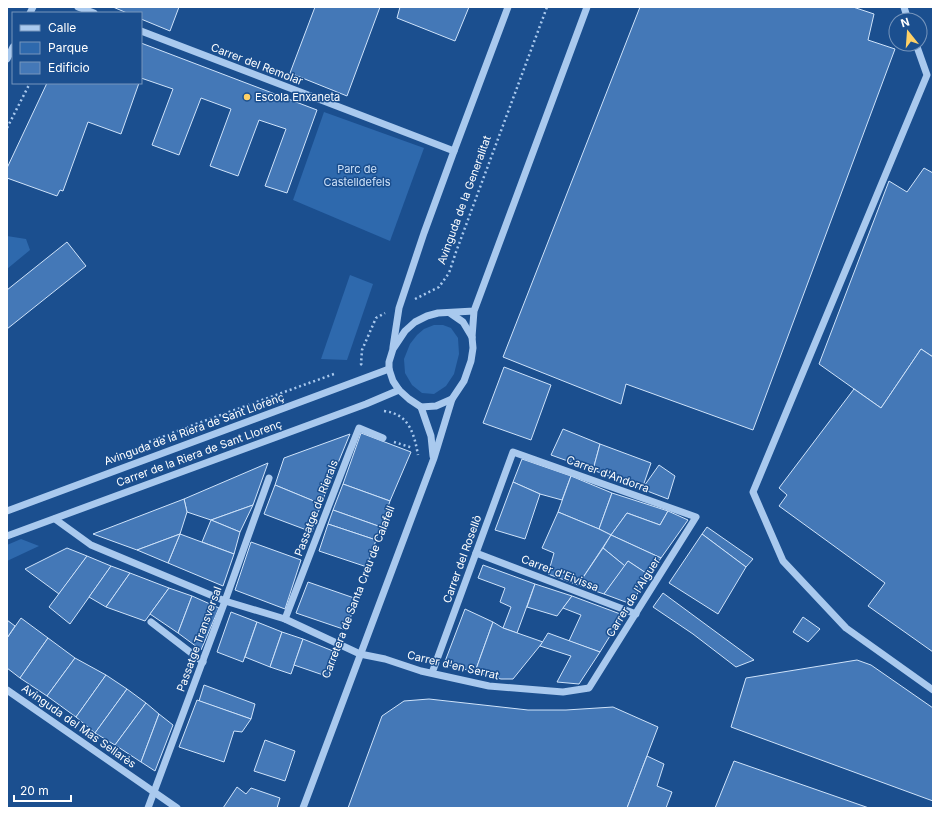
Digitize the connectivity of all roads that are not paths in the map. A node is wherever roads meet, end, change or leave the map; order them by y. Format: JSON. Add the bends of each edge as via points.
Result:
{"nodes":[{"id":1,"x":78,"y":7,"type":"edge"},
{"id":2,"x":508,"y":7,"type":"edge"},
{"id":3,"x":587,"y":7,"type":"edge"},
{"id":4,"x":91,"y":12,"type":"edge"},
{"id":5,"x":142,"y":31,"type":"edge"},
{"id":6,"x":12,"y":49,"type":"edge"},
{"id":7,"x":919,"y":52,"type":"edge"},
{"id":8,"x":7,"y":59,"type":"edge"},
{"id":9,"x":454,"y":151,"type":"junction"},
{"id":10,"x":474,"y":310,"type":"junction"},
{"id":11,"x":450,"y":312,"type":"junction"},
{"id":12,"x":472,"y":337,"type":"junction"},
{"id":13,"x":393,"y":349,"type":"junction"},
{"id":14,"x":389,"y":369,"type":"junction"},
{"id":15,"x":399,"y":390,"type":"junction"},
{"id":16,"x":452,"y":399,"type":"junction"},
{"id":17,"x":421,"y":407,"type":"junction"},
{"id":18,"x":383,"y":438,"type":"road end"},
{"id":19,"x":513,"y":452,"type":"joint"},
{"id":20,"x":434,"y":458,"type":"junction"},
{"id":21,"x":270,"y":478,"type":"dead end"},
{"id":22,"x":7,"y":511,"type":"edge"},
{"id":23,"x":696,"y":517,"type":"joint"},
{"id":24,"x":55,"y":519,"type":"junction"},
{"id":25,"x":7,"y":536,"type":"edge"},
{"id":26,"x":476,"y":554,"type":"junction"},
{"id":27,"x":226,"y":601,"type":"junction"},
{"id":28,"x":636,"y":614,"type":"junction"},
{"id":29,"x":285,"y":619,"type":"junction"},
{"id":30,"x":151,"y":622,"type":"dead end"},
{"id":31,"x":360,"y":654,"type":"junction"},
{"id":32,"x":203,"y":662,"type":"junction"},
{"id":33,"x":432,"y":674,"type":"junction"},
{"id":34,"x":589,"y":688,"type":"joint"},
{"id":35,"x":7,"y":690,"type":"edge"},
{"id":36,"x":933,"y":690,"type":"edge"},
{"id":37,"x":154,"y":792,"type":"junction"},
{"id":38,"x":148,"y":808,"type":"edge"},
{"id":39,"x":177,"y":808,"type":"edge"},
{"id":40,"x":303,"y":808,"type":"edge"}],
"edges":[{"from":1,"to":4,"type":"street"},
{"from":2,"to":9,"type":"street"},
{"from":3,"to":10,"type":"street"},
{"from":5,"to":9,"type":"street","name":"Carrer del Remolar"},
{"from":6,"to":8,"type":"street"},
{"from":7,"to":36,"type":"street","via":[[927,75],[753,492],[783,562],[846,628]]},
{"from":9,"to":13,"type":"street","via":[[398,308]]},
{"from":10,"to":11,"type":"street"},
{"from":10,"to":12,"type":"street"},
{"from":11,"to":12,"type":"street","via":[[463,322]]},
{"from":11,"to":13,"type":"street","via":[[438,313],[415,322],[405,331]]},
{"from":12,"to":16,"type":"street","via":[[471,361],[464,381]]},
{"from":13,"to":14,"type":"street"},
{"from":14,"to":15,"type":"street"},
{"from":14,"to":22,"type":"street","name":"Avinguda de la Riera de Sant Llorenç"},
{"from":15,"to":17,"type":"street"},
{"from":15,"to":24,"type":"street","name":"Carrer de la Riera de Sant Llorenç"},
{"from":16,"to":17,"type":"street","via":[[436,406]]},
{"from":16,"to":20,"type":"street","name":"Carretera de Santa Creu de Calafell"},
{"from":17,"to":20,"type":"street","name":"Carretera de Santa Creu de Calafell","via":[[431,436]]},
{"from":18,"to":29,"type":"street","name":"Passatge de Rierals","via":[[359,428]]},
{"from":19,"to":23,"type":"street","name":"Carrer d'Andorra"},
{"from":19,"to":26,"type":"street","name":"Carrer del Rosellò"},
{"from":20,"to":31,"type":"street","name":"Carretera de Santa Creu de Calafell"},
{"from":21,"to":27,"type":"street","name":"Passatge Transversal"},
{"from":23,"to":28,"type":"street","name":"Carrer de l'Alguer"},
{"from":24,"to":25,"type":"street","name":"Carrer de la Riera de Sant Llorenç"},
{"from":24,"to":27,"type":"street","name":"Carrer d'en Serrat","via":[[92,545]]},
{"from":26,"to":28,"type":"street","name":"Carrer d'Eivissa"},
{"from":26,"to":33,"type":"street","name":"Carrer del Rosellò"},
{"from":27,"to":29,"type":"street","name":"Carrer d'en Serrat"},
{"from":27,"to":32,"type":"street","name":"Passatge Transversal"},
{"from":28,"to":34,"type":"street","name":"Carrer de l'Alguer"},
{"from":29,"to":31,"type":"street","name":"Carrer d'en Serrat"},
{"from":30,"to":32,"type":"street"},
{"from":31,"to":33,"type":"street","name":"Carrer d'en Serrat"},
{"from":31,"to":40,"type":"street","name":"Carretera de Santa Creu de Calafell"},
{"from":32,"to":37,"type":"street","name":"Passatge Transversal"},
{"from":33,"to":34,"type":"street","name":"Carrer d'en Serrat","via":[[489,686],[563,692]]},
{"from":35,"to":37,"type":"street","name":"Avinguda del Mas Sellarès"},
{"from":37,"to":38,"type":"street","name":"Passatge Transversal"},
{"from":37,"to":39,"type":"street","name":"Avinguda del Mas Sellarès"}]}
